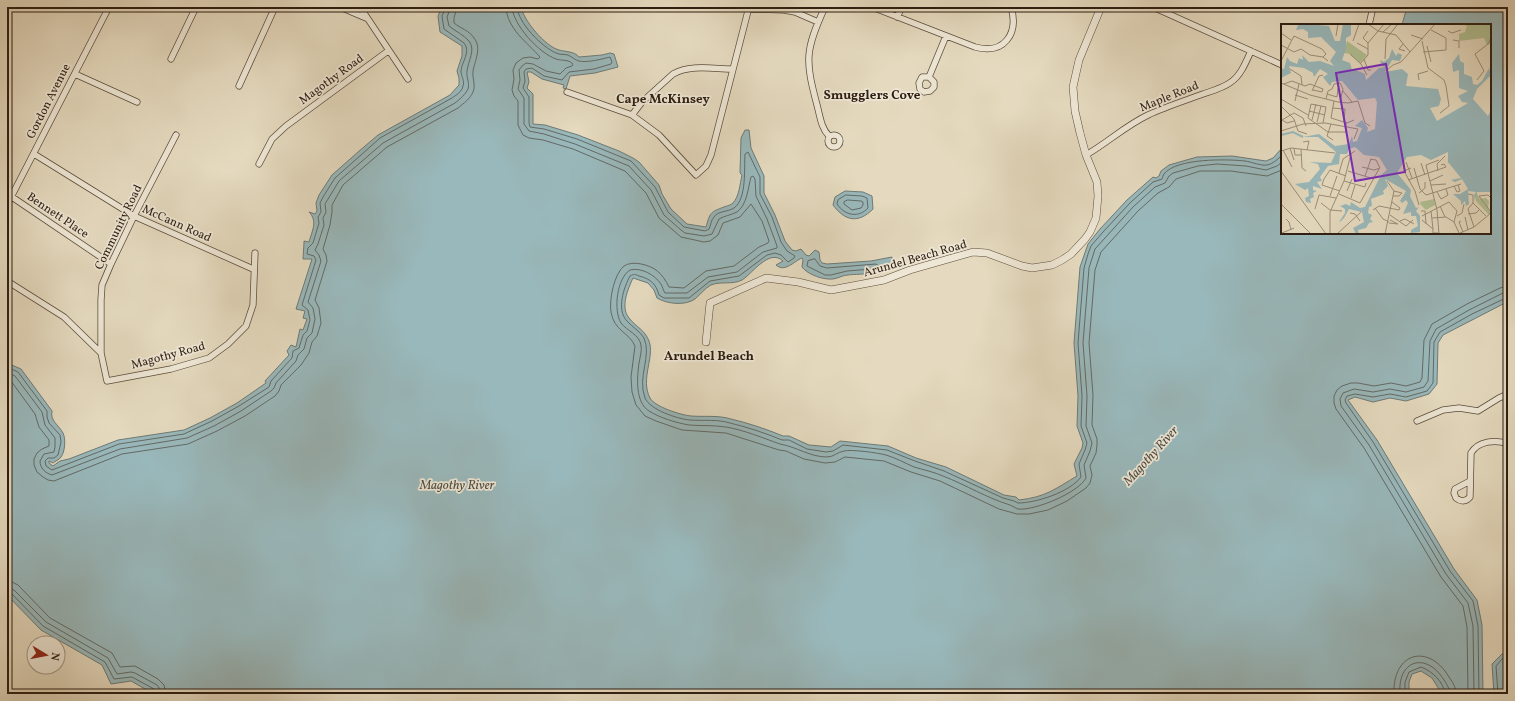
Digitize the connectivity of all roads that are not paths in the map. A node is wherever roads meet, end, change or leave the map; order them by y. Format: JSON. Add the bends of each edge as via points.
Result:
{"nodes":[{"id":1,"x":109,"y":7,"type":"edge"},
{"id":2,"x":196,"y":7,"type":"edge"},
{"id":3,"x":275,"y":7,"type":"edge"},
{"id":4,"x":340,"y":7,"type":"edge"},
{"id":5,"x":360,"y":7,"type":"edge"},
{"id":6,"x":694,"y":7,"type":"edge"},
{"id":7,"x":825,"y":7,"type":"edge"},
{"id":8,"x":872,"y":7,"type":"edge"},
{"id":9,"x":902,"y":7,"type":"edge"},
{"id":10,"x":1011,"y":7,"type":"edge"},
{"id":11,"x":1101,"y":7,"type":"edge"},
{"id":12,"x":1153,"y":7,"type":"edge"},
{"id":13,"x":1373,"y":7,"type":"edge"},
{"id":14,"x":749,"y":8,"type":"edge"},
{"id":15,"x":897,"y":17,"type":"junction"},
{"id":16,"x":367,"y":18,"type":"junction"},
{"id":17,"x":818,"y":22,"type":"junction"},
{"id":18,"x":1369,"y":24,"type":"edge"},
{"id":19,"x":946,"y":36,"type":"junction"},
{"id":20,"x":388,"y":51,"type":"junction"},
{"id":21,"x":1251,"y":51,"type":"junction"},
{"id":22,"x":171,"y":59,"type":"dead end"},
{"id":23,"x":1281,"y":65,"type":"edge"},
{"id":24,"x":733,"y":70,"type":"junction"},
{"id":25,"x":74,"y":74,"type":"junction"},
{"id":26,"x":929,"y":77,"type":"dead end"},
{"id":27,"x":408,"y":79,"type":"dead end"},
{"id":28,"x":239,"y":86,"type":"dead end"},
{"id":29,"x":567,"y":92,"type":"dead end"},
{"id":30,"x":137,"y":102,"type":"dead end"},
{"id":31,"x":632,"y":115,"type":"junction"},
{"id":32,"x":176,"y":135,"type":"dead end"},
{"id":33,"x":829,"y":136,"type":"dead end"},
{"id":34,"x":34,"y":154,"type":"junction"},
{"id":35,"x":1086,"y":155,"type":"junction"},
{"id":36,"x":259,"y":164,"type":"dead end"},
{"id":37,"x":12,"y":197,"type":"junction"},
{"id":38,"x":7,"y":205,"type":"edge"},
{"id":39,"x":134,"y":216,"type":"junction"},
{"id":40,"x":255,"y":253,"type":"dead end"},
{"id":41,"x":110,"y":264,"type":"junction"},
{"id":42,"x":254,"y":269,"type":"junction"},
{"id":43,"x":7,"y":281,"type":"edge"},
{"id":44,"x":706,"y":342,"type":"dead end"},
{"id":45,"x":101,"y":353,"type":"junction"},
{"id":46,"x":107,"y":381,"type":"joint"},
{"id":47,"x":1508,"y":394,"type":"edge"},
{"id":48,"x":1417,"y":421,"type":"dead end"},
{"id":49,"x":1508,"y":444,"type":"edge"},
{"id":50,"x":1470,"y":481,"type":"dead end"}],
"edges":[{"from":1,"to":25,"type":"street","name":"Gordon Avenue"},
{"from":2,"to":22,"type":"street"},
{"from":3,"to":28,"type":"street"},
{"from":4,"to":16,"type":"street"},
{"from":5,"to":16,"type":"street"},
{"from":6,"to":14,"type":"street"},
{"from":7,"to":17,"type":"street"},
{"from":8,"to":15,"type":"street"},
{"from":9,"to":15,"type":"street"},
{"from":10,"to":19,"type":"street","via":[[1014,27],[1007,40],[996,47],[976,48]]},
{"from":11,"to":35,"type":"street","name":"Arundel Beach Road","via":[[1083,47],[1073,87],[1075,111]]},
{"from":12,"to":21,"type":"street"},
{"from":13,"to":18,"type":"street"},
{"from":14,"to":17,"type":"street","via":[[790,11]]},
{"from":14,"to":24,"type":"street"},
{"from":15,"to":19,"type":"street"},
{"from":16,"to":20,"type":"street"},
{"from":17,"to":33,"type":"street","via":[[811,37],[808,70],[823,128]]},
{"from":19,"to":26,"type":"street"},
{"from":20,"to":27,"type":"street"},
{"from":20,"to":36,"type":"street","name":"Magothy Road","via":[[286,126],[272,139]]},
{"from":21,"to":23,"type":"street"},
{"from":21,"to":35,"type":"street","name":"Maple Road","via":[[1242,69],[1231,82],[1148,115]]},
{"from":24,"to":31,"type":"street","via":[[691,68],[679,71],[642,102]]},
{"from":24,"to":31,"type":"street","via":[[711,155],[706,166],[696,175],[659,135]]},
{"from":25,"to":30,"type":"street"},
{"from":25,"to":34,"type":"street","name":"Gordon Avenue"},
{"from":29,"to":31,"type":"street"},
{"from":32,"to":39,"type":"street","name":"Community Road"},
{"from":34,"to":37,"type":"street","name":"Gordon Avenue"},
{"from":34,"to":39,"type":"street","name":"McCann Road"},
{"from":35,"to":44,"type":"street","name":"Arundel Beach Road","via":[[1097,182],[1096,218],[1079,247],[1052,265],[1032,268],[979,251],[884,280],[831,290],[766,278],[710,303]]},
{"from":37,"to":38,"type":"street","name":"Gordon Avenue"},
{"from":37,"to":41,"type":"street","name":"Bennett Place"},
{"from":39,"to":41,"type":"street","name":"Community Road"},
{"from":39,"to":42,"type":"street","name":"McCann Road"},
{"from":40,"to":42,"type":"street","name":"Magothy Road"},
{"from":41,"to":45,"type":"street","name":"Community Road","via":[[102,285]]},
{"from":42,"to":46,"type":"street","name":"Magothy Road","via":[[253,305],[246,326],[228,344],[209,358],[171,369]]},
{"from":43,"to":45,"type":"street","via":[[64,317]]},
{"from":45,"to":46,"type":"street","name":"Community Road"},
{"from":47,"to":48,"type":"street","via":[[1478,411],[1459,408],[1443,410]]},
{"from":49,"to":50,"type":"street","via":[[1487,442],[1474,448],[1471,453]]}]}
